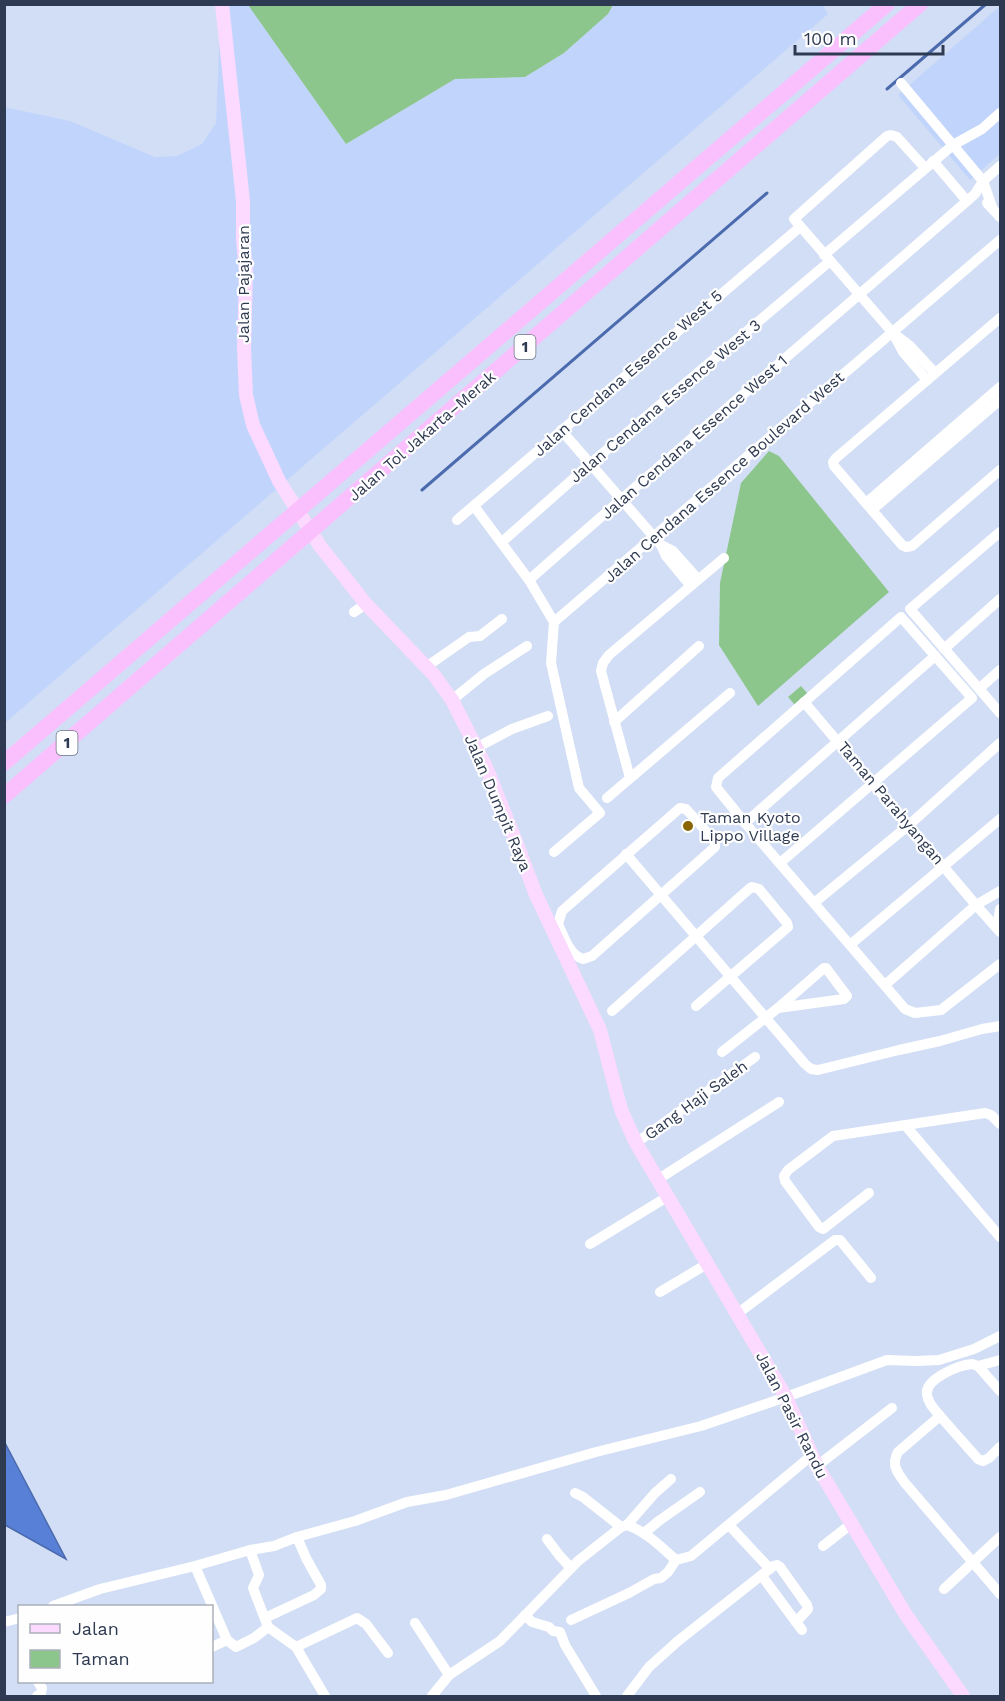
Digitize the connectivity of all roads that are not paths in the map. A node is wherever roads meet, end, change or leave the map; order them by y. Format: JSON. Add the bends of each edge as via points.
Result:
{"nodes":[{"id":1,"x":222,"y":4,"type":"edge"},
{"id":2,"x":886,"y":4,"type":"edge"},
{"id":3,"x":920,"y":4,"type":"edge"},
{"id":4,"x":901,"y":83,"type":"dead end"},
{"id":5,"x":1000,"y":114,"type":"edge"},
{"id":6,"x":952,"y":145,"type":"junction"},
{"id":7,"x":929,"y":164,"type":"junction"},
{"id":8,"x":1000,"y":166,"type":"edge"},
{"id":9,"x":983,"y":181,"type":"junction"},
{"id":10,"x":971,"y":197,"type":"junction"},
{"id":11,"x":992,"y":207,"type":"junction"},
{"id":12,"x":1000,"y":217,"type":"edge"},
{"id":13,"x":800,"y":227,"type":"junction"},
{"id":14,"x":1000,"y":240,"type":"edge"},
{"id":15,"x":827,"y":258,"type":"junction"},
{"id":16,"x":860,"y":295,"type":"junction"},
{"id":17,"x":1000,"y":318,"type":"edge"},
{"id":18,"x":892,"y":332,"type":"junction"},
{"id":19,"x":931,"y":377,"type":"junction"},
{"id":20,"x":1000,"y":387,"type":"edge"},
{"id":21,"x":1000,"y":400,"type":"edge"},
{"id":22,"x":964,"y":424,"type":"junction"},
{"id":23,"x":561,"y":430,"type":"junction"},
{"id":24,"x":590,"y":464,"type":"junction"},
{"id":25,"x":1000,"y":470,"type":"edge"},
{"id":26,"x":621,"y":499,"type":"junction"},
{"id":27,"x":474,"y":506,"type":"junction"},
{"id":28,"x":869,"y":507,"type":"junction"},
{"id":29,"x":457,"y":520,"type":"dead end"},
{"id":30,"x":1000,"y":532,"type":"edge"},
{"id":31,"x":657,"y":541,"type":"junction"},
{"id":32,"x":502,"y":542,"type":"junction"},
{"id":33,"x":320,"y":546,"type":"joint"},
{"id":34,"x":724,"y":558,"type":"dead end"},
{"id":35,"x":529,"y":580,"type":"junction"},
{"id":36,"x":694,"y":582,"type":"junction"},
{"id":37,"x":1000,"y":599,"type":"edge"},
{"id":38,"x":502,"y":619,"type":"dead end"},
{"id":39,"x":555,"y":622,"type":"junction"},
{"id":40,"x":527,"y":646,"type":"dead end"},
{"id":41,"x":699,"y":646,"type":"dead end"},
{"id":42,"x":940,"y":652,"type":"junction"},
{"id":43,"x":426,"y":667,"type":"junction"},
{"id":44,"x":1000,"y":670,"type":"edge"},
{"id":45,"x":980,"y":688,"type":"junction"},
{"id":46,"x":730,"y":693,"type":"dead end"},
{"id":47,"x":452,"y":700,"type":"junction"},
{"id":48,"x":804,"y":702,"type":"junction"},
{"id":49,"x":1000,"y":713,"type":"edge"},
{"id":50,"x":548,"y":716,"type":"dead end"},
{"id":51,"x":614,"y":722,"type":"junction"},
{"id":52,"x":839,"y":742,"type":"junction"},
{"id":53,"x":1000,"y":743,"type":"edge"},
{"id":54,"x":476,"y":748,"type":"junction"},
{"id":55,"x":4,"y":763,"type":"edge"},
{"id":56,"x":630,"y":778,"type":"junction"},
{"id":57,"x":873,"y":782,"type":"junction"},
{"id":58,"x":4,"y":796,"type":"edge"},
{"id":59,"x":606,"y":798,"type":"dead end"},
{"id":60,"x":1000,"y":819,"type":"edge"},
{"id":61,"x":745,"y":823,"type":"junction"},
{"id":62,"x":909,"y":825,"type":"junction"},
{"id":63,"x":554,"y":852,"type":"dead end"},
{"id":64,"x":626,"y":854,"type":"junction"},
{"id":65,"x":780,"y":863,"type":"junction"},
{"id":66,"x":943,"y":866,"type":"junction"},
{"id":67,"x":1000,"y":891,"type":"edge"},
{"id":68,"x":661,"y":895,"type":"junction"},
{"id":69,"x":814,"y":903,"type":"junction"},
{"id":70,"x":976,"y":905,"type":"junction"},
{"id":71,"x":1000,"y":909,"type":"edge"},
{"id":72,"x":999,"y":929,"type":"edge"},
{"id":73,"x":695,"y":937,"type":"junction"},
{"id":74,"x":851,"y":945,"type":"junction"},
{"id":75,"x":1000,"y":964,"type":"edge"},
{"id":76,"x":730,"y":976,"type":"junction"},
{"id":77,"x":885,"y":985,"type":"junction"},
{"id":78,"x":696,"y":1006,"type":"dead end"},
{"id":79,"x":778,"y":1008,"type":"junction"},
{"id":80,"x":612,"y":1011,"type":"dead end"},
{"id":81,"x":765,"y":1018,"type":"junction"},
{"id":82,"x":1000,"y":1026,"type":"edge"},
{"id":83,"x":722,"y":1052,"type":"dead end"},
{"id":84,"x":755,"y":1057,"type":"dead end"},
{"id":85,"x":616,"y":1095,"type":"joint"},
{"id":86,"x":779,"y":1102,"type":"dead end"},
{"id":87,"x":1000,"y":1124,"type":"edge"},
{"id":88,"x":905,"y":1125,"type":"junction"},
{"id":89,"x":636,"y":1143,"type":"junction"},
{"id":90,"x":657,"y":1180,"type":"junction"},
{"id":91,"x":869,"y":1193,"type":"dead end"},
{"id":92,"x":667,"y":1197,"type":"junction"},
{"id":93,"x":1000,"y":1237,"type":"edge"},
{"id":94,"x":590,"y":1244,"type":"dead end"},
{"id":95,"x":707,"y":1264,"type":"junction"},
{"id":96,"x":871,"y":1278,"type":"dead end"},
{"id":97,"x":660,"y":1292,"type":"dead end"},
{"id":98,"x":737,"y":1314,"type":"junction"},
{"id":99,"x":1000,"y":1336,"type":"edge"},
{"id":100,"x":1000,"y":1360,"type":"edge"},
{"id":101,"x":978,"y":1366,"type":"junction"},
{"id":102,"x":1000,"y":1391,"type":"edge"},
{"id":103,"x":786,"y":1397,"type":"junction"},
{"id":104,"x":892,"y":1408,"type":"dead end"},
{"id":105,"x":940,"y":1416,"type":"junction"},
{"id":106,"x":1000,"y":1447,"type":"edge"},
{"id":107,"x":814,"y":1461,"type":"junction"},
{"id":108,"x":671,"y":1479,"type":"dead end"},
{"id":109,"x":700,"y":1492,"type":"dead end"},
{"id":110,"x":575,"y":1493,"type":"dead end"},
{"id":111,"x":851,"y":1524,"type":"junction"},
{"id":112,"x":729,"y":1525,"type":"junction"},
{"id":113,"x":624,"y":1526,"type":"junction"},
{"id":114,"x":645,"y":1533,"type":"junction"},
{"id":115,"x":297,"y":1537,"type":"junction"},
{"id":116,"x":1000,"y":1537,"type":"edge"},
{"id":117,"x":547,"y":1539,"type":"dead end"},
{"id":118,"x":823,"y":1546,"type":"dead end"},
{"id":119,"x":250,"y":1550,"type":"junction"},
{"id":120,"x":676,"y":1560,"type":"junction"},
{"id":121,"x":972,"y":1562,"type":"junction"},
{"id":122,"x":195,"y":1566,"type":"junction"},
{"id":123,"x":571,"y":1568,"type":"junction"},
{"id":124,"x":766,"y":1573,"type":"junction"},
{"id":125,"x":945,"y":1589,"type":"dead end"},
{"id":126,"x":1000,"y":1594,"type":"edge"},
{"id":127,"x":56,"y":1605,"type":"edge"},
{"id":128,"x":212,"y":1605,"type":"edge"},
{"id":129,"x":213,"y":1608,"type":"edge"},
{"id":130,"x":525,"y":1615,"type":"junction"},
{"id":131,"x":571,"y":1620,"type":"dead end"},
{"id":132,"x":266,"y":1622,"type":"junction"},
{"id":133,"x":415,"y":1623,"type":"dead end"},
{"id":134,"x":227,"y":1640,"type":"junction"},
{"id":135,"x":213,"y":1647,"type":"edge"},
{"id":136,"x":296,"y":1647,"type":"junction"},
{"id":137,"x":388,"y":1653,"type":"dead end"},
{"id":138,"x":448,"y":1675,"type":"junction"},
{"id":139,"x":39,"y":1683,"type":"edge"},
{"id":140,"x":436,"y":1695,"type":"edge"},
{"id":141,"x":37,"y":1696,"type":"edge"},
{"id":142,"x":325,"y":1696,"type":"edge"},
{"id":143,"x":596,"y":1696,"type":"edge"},
{"id":144,"x":627,"y":1696,"type":"edge"},
{"id":145,"x":963,"y":1696,"type":"edge"}],
"edges":[{"from":1,"to":33,"type":"main road","name":"Jalan Pajajaran","via":[[243,201],[246,395],[253,425],[279,481]]},
{"from":2,"to":55,"type":"highway","name":"Jalan Tol Jakarta–Merak","number":"1"},
{"from":3,"to":58,"type":"highway","name":"Jalan Tol Jakarta–Merak","number":"1"},
{"from":4,"to":6,"type":"street"},
{"from":5,"to":6,"type":"street","name":"Jalan Cendana Essence West 3"},
{"from":6,"to":7,"type":"street","name":"Jalan Cendana Essence West 3"},
{"from":6,"to":9,"type":"street"},
{"from":7,"to":10,"type":"street"},
{"from":7,"to":13,"type":"street","via":[[897,137],[886,136],[794,219]]},
{"from":7,"to":15,"type":"street","name":"Jalan Cendana Essence West 3"},
{"from":8,"to":9,"type":"street","name":"Jalan Cendana Essence West 1"},
{"from":9,"to":10,"type":"street","name":"Jalan Cendana Essence West 1"},
{"from":9,"to":11,"type":"street"},
{"from":10,"to":11,"type":"street"},
{"from":10,"to":16,"type":"street","name":"Jalan Cendana Essence West 1"},
{"from":11,"to":12,"type":"street"},
{"from":13,"to":15,"type":"street"},
{"from":13,"to":23,"type":"street","name":"Jalan Cendana Essence West 5"},
{"from":14,"to":18,"type":"street","name":"Jalan Cendana Essence Boulevard West"},
{"from":15,"to":16,"type":"street"},
{"from":15,"to":24,"type":"street","name":"Jalan Cendana Essence West 3"},
{"from":16,"to":18,"type":"street"},
{"from":16,"to":26,"type":"street","name":"Jalan Cendana Essence West 1"},
{"from":17,"to":19,"type":"street"},
{"from":18,"to":19,"type":"street","via":[[910,346]]},
{"from":18,"to":31,"type":"street","name":"Jalan Cendana Essence Boulevard West"},
{"from":19,"to":28,"type":"street","via":[[833,462]]},
{"from":20,"to":22,"type":"street"},
{"from":21,"to":22,"type":"street"},
{"from":22,"to":28,"type":"street"},
{"from":23,"to":24,"type":"street"},
{"from":23,"to":27,"type":"street","name":"Jalan Cendana Essence West 5"},
{"from":24,"to":26,"type":"street"},
{"from":24,"to":32,"type":"street","name":"Jalan Cendana Essence West 3"},
{"from":25,"to":28,"type":"street","via":[[912,546],[902,545]]},
{"from":26,"to":31,"type":"street"},
{"from":26,"to":35,"type":"street","name":"Jalan Cendana Essence West 1"},
{"from":27,"to":29,"type":"street","name":"Jalan Cendana Essence West 5"},
{"from":27,"to":32,"type":"street"},
{"from":30,"to":42,"type":"street","via":[[910,609]]},
{"from":31,"to":36,"type":"street","via":[[666,556]]},
{"from":31,"to":39,"type":"street","name":"Jalan Cendana Essence Boulevard West"},
{"from":32,"to":35,"type":"street"},
{"from":33,"to":43,"type":"main road","name":"Jalan Dumpit Raya","via":[[360,608]]},
{"from":34,"to":36,"type":"street"},
{"from":35,"to":39,"type":"street"},
{"from":36,"to":51,"type":"street","via":[[603,663],[601,671]]},
{"from":37,"to":42,"type":"street"},
{"from":38,"to":43,"type":"street"},
{"from":39,"to":63,"type":"street","via":[[552,663],[579,788],[600,813]]},
{"from":40,"to":47,"type":"street"},
{"from":41,"to":51,"type":"street"},
{"from":42,"to":45,"type":"street"},
{"from":42,"to":48,"type":"street","via":[[901,617]]},
{"from":42,"to":52,"type":"street"},
{"from":42,"to":57,"type":"street","via":[[972,698]]},
{"from":43,"to":47,"type":"main road","name":"Jalan Dumpit Raya"},
{"from":44,"to":45,"type":"street"},
{"from":45,"to":49,"type":"street"},
{"from":46,"to":56,"type":"street"},
{"from":47,"to":54,"type":"main road","name":"Jalan Dumpit Raya"},
{"from":48,"to":52,"type":"street","name":"Taman Parahyangan"},
{"from":48,"to":61,"type":"street","via":[[717,781],[718,791]]},
{"from":50,"to":54,"type":"street"},
{"from":51,"to":56,"type":"street"},
{"from":52,"to":57,"type":"street","name":"Taman Parahyangan"},
{"from":52,"to":61,"type":"street"},
{"from":53,"to":62,"type":"street"},
{"from":54,"to":85,"type":"main road","name":"Jalan Dumpit Raya","via":[[536,895],[600,1030]]},
{"from":56,"to":59,"type":"street"},
{"from":57,"to":62,"type":"street","name":"Taman Parahyangan"},
{"from":57,"to":65,"type":"street"},
{"from":60,"to":66,"type":"street"},
{"from":61,"to":65,"type":"street"},
{"from":62,"to":66,"type":"street","name":"Taman Parahyangan"},
{"from":62,"to":69,"type":"street"},
{"from":64,"to":68,"type":"street"},
{"from":64,"to":68,"type":"street","via":[[682,808],[715,842],[715,847]]},
{"from":64,"to":68,"type":"street","via":[[562,911],[558,924],[573,954],[583,960],[592,956]]},
{"from":65,"to":69,"type":"street"},
{"from":66,"to":70,"type":"street","name":"Taman Parahyangan"},
{"from":66,"to":74,"type":"street"},
{"from":67,"to":70,"type":"street"},
{"from":68,"to":73,"type":"street"},
{"from":69,"to":74,"type":"street"},
{"from":70,"to":72,"type":"street","name":"Taman Parahyangan"},
{"from":70,"to":77,"type":"street"},
{"from":71,"to":72,"type":"street"},
{"from":73,"to":76,"type":"street"},
{"from":73,"to":76,"type":"street","via":[[749,889],[759,889],[788,927]]},
{"from":73,"to":80,"type":"street"},
{"from":74,"to":77,"type":"street"},
{"from":75,"to":77,"type":"street","via":[[941,1010],[911,1012]]},
{"from":76,"to":78,"type":"street"},
{"from":76,"to":81,"type":"street"},
{"from":79,"to":79,"type":"street","via":[[824,968],[847,996],[844,999]]},
{"from":79,"to":81,"type":"street"},
{"from":81,"to":82,"type":"street","via":[[805,1064],[819,1070]]},
{"from":81,"to":83,"type":"street"},
{"from":84,"to":89,"type":"street","name":"Gang Haji Saleh"},
{"from":85,"to":89,"type":"main road","name":"Jalan Pasir Randu"},
{"from":86,"to":90,"type":"street"},
{"from":87,"to":88,"type":"street","via":[[985,1113]]},
{"from":88,"to":91,"type":"street","via":[[833,1136],[784,1176],[823,1229]]},
{"from":88,"to":93,"type":"street"},
{"from":89,"to":90,"type":"main road","name":"Jalan Pasir Randu"},
{"from":90,"to":92,"type":"main road","name":"Jalan Pasir Randu"},
{"from":92,"to":94,"type":"street"},
{"from":92,"to":95,"type":"main road","name":"Jalan Pasir Randu"},
{"from":95,"to":97,"type":"street"},
{"from":95,"to":98,"type":"main road","name":"Jalan Pasir Randu"},
{"from":96,"to":98,"type":"street","via":[[840,1240],[835,1240]]},
{"from":98,"to":103,"type":"main road","name":"Jalan Pasir Randu"},
{"from":99,"to":103,"type":"street","via":[[939,1360],[886,1360]]},
{"from":100,"to":101,"type":"street"},
{"from":101,"to":102,"type":"street"},
{"from":101,"to":105,"type":"street","via":[[968,1364],[939,1376],[927,1388],[926,1395]]},
{"from":103,"to":107,"type":"main road","name":"Jalan Pasir Randu"},
{"from":103,"to":115,"type":"street","via":[[701,1426],[407,1502]]},
{"from":104,"to":107,"type":"street"},
{"from":105,"to":106,"type":"street","via":[[978,1459],[989,1458]]},
{"from":105,"to":121,"type":"street","via":[[898,1452],[894,1465]]},
{"from":107,"to":111,"type":"main road","name":"Jalan Pasir Randu"},
{"from":107,"to":112,"type":"street"},
{"from":108,"to":113,"type":"street"},
{"from":109,"to":114,"type":"street"},
{"from":110,"to":113,"type":"street"},
{"from":111,"to":118,"type":"street"},
{"from":111,"to":145,"type":"main road","name":"Jalan Pasir Randu","via":[[906,1615]]},
{"from":112,"to":120,"type":"street","via":[[691,1556]]},
{"from":112,"to":124,"type":"street"},
{"from":113,"to":114,"type":"street"},
{"from":113,"to":123,"type":"street"},
{"from":114,"to":120,"type":"street"},
{"from":115,"to":119,"type":"street"},
{"from":115,"to":132,"type":"street","via":[[321,1589]]},
{"from":116,"to":121,"type":"street"},
{"from":117,"to":123,"type":"street"},
{"from":119,"to":122,"type":"street"},
{"from":119,"to":132,"type":"street","via":[[259,1575],[253,1588]]},
{"from":120,"to":131,"type":"street","via":[[661,1578]]},
{"from":121,"to":125,"type":"street"},
{"from":121,"to":126,"type":"street"},
{"from":122,"to":127,"type":"street","via":[[100,1589]]},
{"from":122,"to":128,"type":"street"},
{"from":123,"to":130,"type":"street"},
{"from":124,"to":124,"type":"street","via":[[799,1626],[807,1605],[780,1567],[777,1565]]},
{"from":124,"to":144,"type":"street","via":[[649,1667]]},
{"from":129,"to":134,"type":"street"},
{"from":130,"to":138,"type":"street","via":[[500,1641]]},
{"from":130,"to":143,"type":"street","via":[[532,1622],[560,1632]]},
{"from":132,"to":134,"type":"street","via":[[254,1638],[236,1647]]},
{"from":132,"to":136,"type":"street"},
{"from":133,"to":138,"type":"street"},
{"from":134,"to":135,"type":"street"},
{"from":136,"to":137,"type":"street","via":[[357,1618]]},
{"from":136,"to":142,"type":"street"},
{"from":138,"to":140,"type":"street"},
{"from":139,"to":141,"type":"street","via":[[42,1688]]}]}
